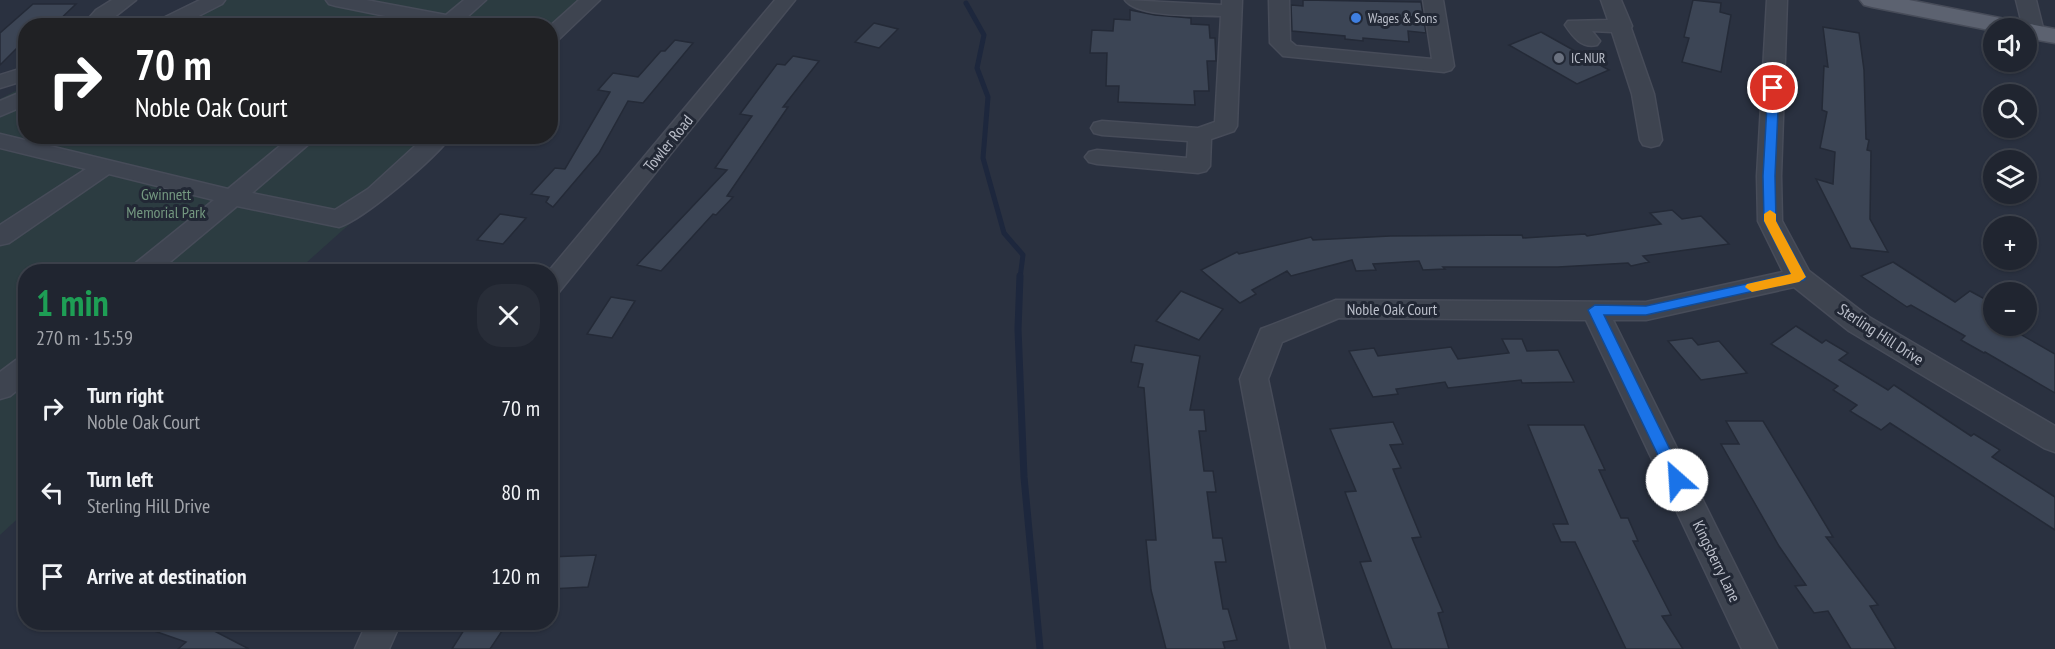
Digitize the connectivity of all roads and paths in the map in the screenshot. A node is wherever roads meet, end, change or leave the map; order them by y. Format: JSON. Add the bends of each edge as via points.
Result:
{"nodes":[{"id":1,"x":126,"y":0,"type":"edge"},
{"id":2,"x":215,"y":0,"type":"edge"},
{"id":3,"x":336,"y":0,"type":"edge"},
{"id":4,"x":476,"y":0,"type":"edge"},
{"id":5,"x":590,"y":0,"type":"edge"},
{"id":6,"x":785,"y":0,"type":"edge"},
{"id":7,"x":1135,"y":0,"type":"edge"},
{"id":8,"x":1279,"y":0,"type":"edge"},
{"id":9,"x":1433,"y":0,"type":"edge"},
{"id":10,"x":1611,"y":0,"type":"edge"},
{"id":11,"x":1777,"y":0,"type":"edge"},
{"id":12,"x":1872,"y":0,"type":"edge"},
{"id":13,"x":2026,"y":0,"type":"edge"},
{"id":14,"x":403,"y":5,"type":"edge"},
{"id":15,"x":1232,"y":5,"type":"edge"},
{"id":16,"x":99,"y":18,"type":"edge"},
{"id":17,"x":178,"y":18,"type":"edge"},
{"id":18,"x":433,"y":18,"type":"edge"},
{"id":19,"x":454,"y":18,"type":"edge"},
{"id":20,"x":2030,"y":18,"type":"edge"},
{"id":21,"x":1983,"y":22,"type":"edge"},
{"id":22,"x":1622,"y":26,"type":"junction"},
{"id":23,"x":558,"y":30,"type":"edge"},
{"id":24,"x":1590,"y":41,"type":"dead end"},
{"id":25,"x":18,"y":76,"type":"edge"},
{"id":26,"x":0,"y":82,"type":"edge"},
{"id":27,"x":18,"y":100,"type":"edge"},
{"id":28,"x":0,"y":109,"type":"edge"},
{"id":29,"x":1102,"y":128,"type":"dead end"},
{"id":30,"x":1200,"y":135,"type":"junction"},
{"id":31,"x":1651,"y":140,"type":"dead end"},
{"id":32,"x":0,"y":141,"type":"edge"},
{"id":33,"x":297,"y":144,"type":"edge"},
{"id":34,"x":431,"y":144,"type":"edge"},
{"id":35,"x":1097,"y":157,"type":"dead end"},
{"id":36,"x":104,"y":167,"type":"junction"},
{"id":37,"x":232,"y":197,"type":"junction"},
{"id":38,"x":0,"y":237,"type":"edge"},
{"id":39,"x":151,"y":264,"type":"edge"},
{"id":40,"x":558,"y":275,"type":"edge"},
{"id":41,"x":1799,"y":277,"type":"junction"},
{"id":42,"x":1595,"y":310,"type":"junction"},
{"id":43,"x":18,"y":373,"type":"edge"},
{"id":44,"x":0,"y":388,"type":"edge"},
{"id":45,"x":2055,"y":440,"type":"edge"},
{"id":46,"x":380,"y":630,"type":"edge"},
{"id":47,"x":372,"y":649,"type":"edge"},
{"id":48,"x":1308,"y":649,"type":"edge"},
{"id":49,"x":1760,"y":649,"type":"edge"}],
"edges":[{"from":1,"to":16,"type":"street"},
{"from":2,"to":17,"type":"street"},
{"from":3,"to":14,"type":"street"},
{"from":4,"to":19,"type":"street"},
{"from":5,"to":23,"type":"street"},
{"from":6,"to":40,"type":"street","name":"Towler Road"},
{"from":7,"to":15,"type":"street","via":[[1147,6]]},
{"from":8,"to":9,"type":"street","via":[[1280,43],[1290,52],[1444,66]]},
{"from":10,"to":22,"type":"street"},
{"from":11,"to":41,"type":"street","name":"Sterling Hill Drive","via":[[1770,221]]},
{"from":12,"to":21,"type":"main road"},
{"from":13,"to":20,"type":"street"},
{"from":14,"to":18,"type":"street"},
{"from":15,"to":30,"type":"street","via":[[1226,126]]},
{"from":22,"to":24,"type":"street","via":[[1575,25]]},
{"from":22,"to":31,"type":"street","via":[[1643,94]]},
{"from":25,"to":26,"type":"street"},
{"from":27,"to":28,"type":"street"},
{"from":29,"to":30,"type":"street"},
{"from":30,"to":35,"type":"street","via":[[1198,166]]},
{"from":32,"to":36,"type":"street"},
{"from":33,"to":37,"type":"street"},
{"from":34,"to":37,"type":"street","via":[[376,194],[339,219]]},
{"from":36,"to":37,"type":"street"},
{"from":36,"to":38,"type":"street"},
{"from":37,"to":39,"type":"street"},
{"from":41,"to":42,"type":"street","name":"Noble Oak Court","via":[[1646,310]]},
{"from":41,"to":45,"type":"street","name":"Sterling Hill Drive","via":[[1859,324]]},
{"from":42,"to":48,"type":"street","name":"Noble Oak Court","via":[[1336,309],[1271,336],[1254,379]]},
{"from":42,"to":49,"type":"street","name":"Kingsberry Lane"},
{"from":43,"to":44,"type":"street"},
{"from":46,"to":47,"type":"street"}]}
